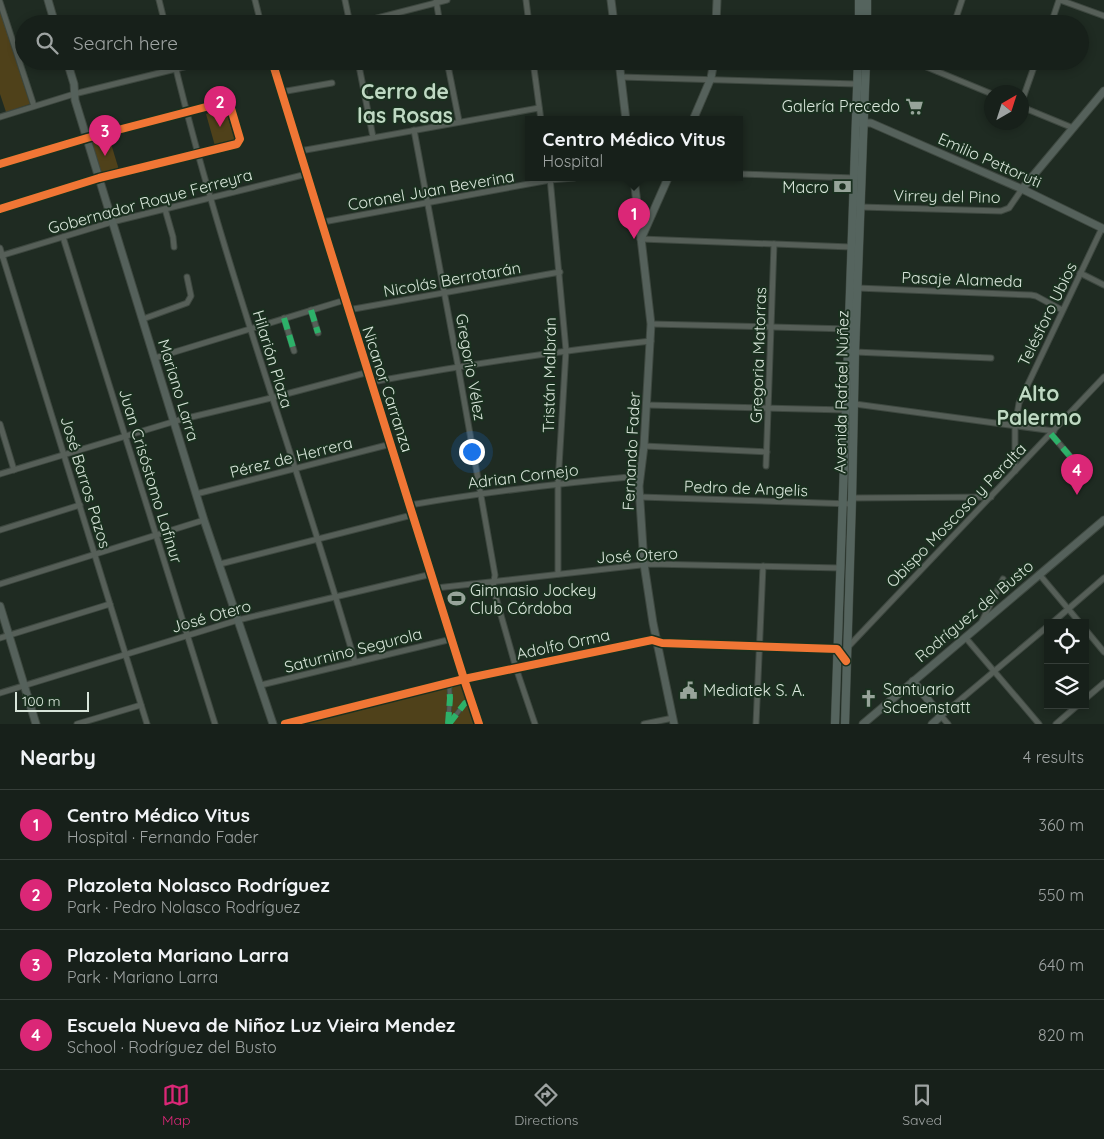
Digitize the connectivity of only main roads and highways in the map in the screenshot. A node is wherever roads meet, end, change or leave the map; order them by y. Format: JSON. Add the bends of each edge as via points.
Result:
{"nodes":[{"id":1,"x":48,"y":0,"type":"edge"},
{"id":2,"x":611,"y":0,"type":"edge"},
{"id":3,"x":717,"y":0,"type":"edge"},
{"id":4,"x":859,"y":0,"type":"edge"},
{"id":5,"x":867,"y":0,"type":"edge"},
{"id":6,"x":52,"y":15,"type":"edge"},
{"id":7,"x":613,"y":15,"type":"edge"},
{"id":8,"x":716,"y":15,"type":"edge"},
{"id":9,"x":859,"y":15,"type":"edge"},
{"id":10,"x":867,"y":15,"type":"edge"},
{"id":11,"x":70,"y":70,"type":"edge"},
{"id":12,"x":620,"y":70,"type":"edge"},
{"id":13,"x":712,"y":70,"type":"edge"},
{"id":14,"x":858,"y":70,"type":"edge"},
{"id":15,"x":866,"y":70,"type":"edge"},
{"id":16,"x":1104,"y":91,"type":"edge"},
{"id":17,"x":626,"y":116,"type":"edge"},
{"id":18,"x":695,"y":116,"type":"edge"},
{"id":19,"x":864,"y":122,"type":"junction"},
{"id":20,"x":855,"y":125,"type":"junction"},
{"id":21,"x":634,"y":181,"type":"edge"},
{"id":22,"x":667,"y":181,"type":"edge"},
{"id":23,"x":1022,"y":189,"type":"junction"},
{"id":24,"x":1103,"y":228,"type":"edge"},
{"id":25,"x":641,"y":239,"type":"junction"},
{"id":26,"x":1103,"y":523,"type":"edge"},
{"id":27,"x":0,"y":606,"type":"edge"},
{"id":28,"x":913,"y":681,"type":"junction"},
{"id":29,"x":674,"y":722,"type":"edge"},
{"id":30,"x":844,"y":723,"type":"edge"},
{"id":31,"x":36,"y":724,"type":"edge"},
{"id":32,"x":273,"y":724,"type":"edge"},
{"id":33,"x":835,"y":724,"type":"edge"},
{"id":34,"x":863,"y":724,"type":"edge"},
{"id":35,"x":932,"y":724,"type":"edge"}],
"edges":[{"from":1,"to":6,"type":"main road"},
{"from":2,"to":7,"type":"main road"},
{"from":3,"to":8,"type":"main road"},
{"from":4,"to":9,"type":"main road"},
{"from":5,"to":10,"type":"main road"},
{"from":11,"to":32,"type":"main road","name":"Mariano Larra","via":[[112,222],[204,520]]},
{"from":12,"to":17,"type":"main road"},
{"from":13,"to":18,"type":"main road"},
{"from":14,"to":20,"type":"main road","name":"Avenida Rafael Núñez"},
{"from":15,"to":19,"type":"main road","name":"Avenida Rafael Núñez"},
{"from":16,"to":23,"type":"main road"},
{"from":19,"to":20,"type":"main road"},
{"from":19,"to":23,"type":"main road","name":"Emilio Pettoruti"},
{"from":19,"to":30,"type":"main road","name":"Avenida Rafael Núñez"},
{"from":20,"to":33,"type":"main road","name":"Avenida Rafael Núñez"},
{"from":21,"to":25,"type":"main road","name":"Fernando Fader"},
{"from":22,"to":25,"type":"main road"},
{"from":23,"to":24,"type":"main road","name":"Emilio Pettoruti"},
{"from":25,"to":29,"type":"main road","name":"Fernando Fader","via":[[651,324],[640,476],[644,564]]},
{"from":26,"to":28,"type":"main road","name":"Rodríguez del Busto"},
{"from":27,"to":31,"type":"main road"},
{"from":28,"to":34,"type":"main road","name":"Rodríguez del Busto"},
{"from":28,"to":35,"type":"main road","via":[[941,716]]}]}
